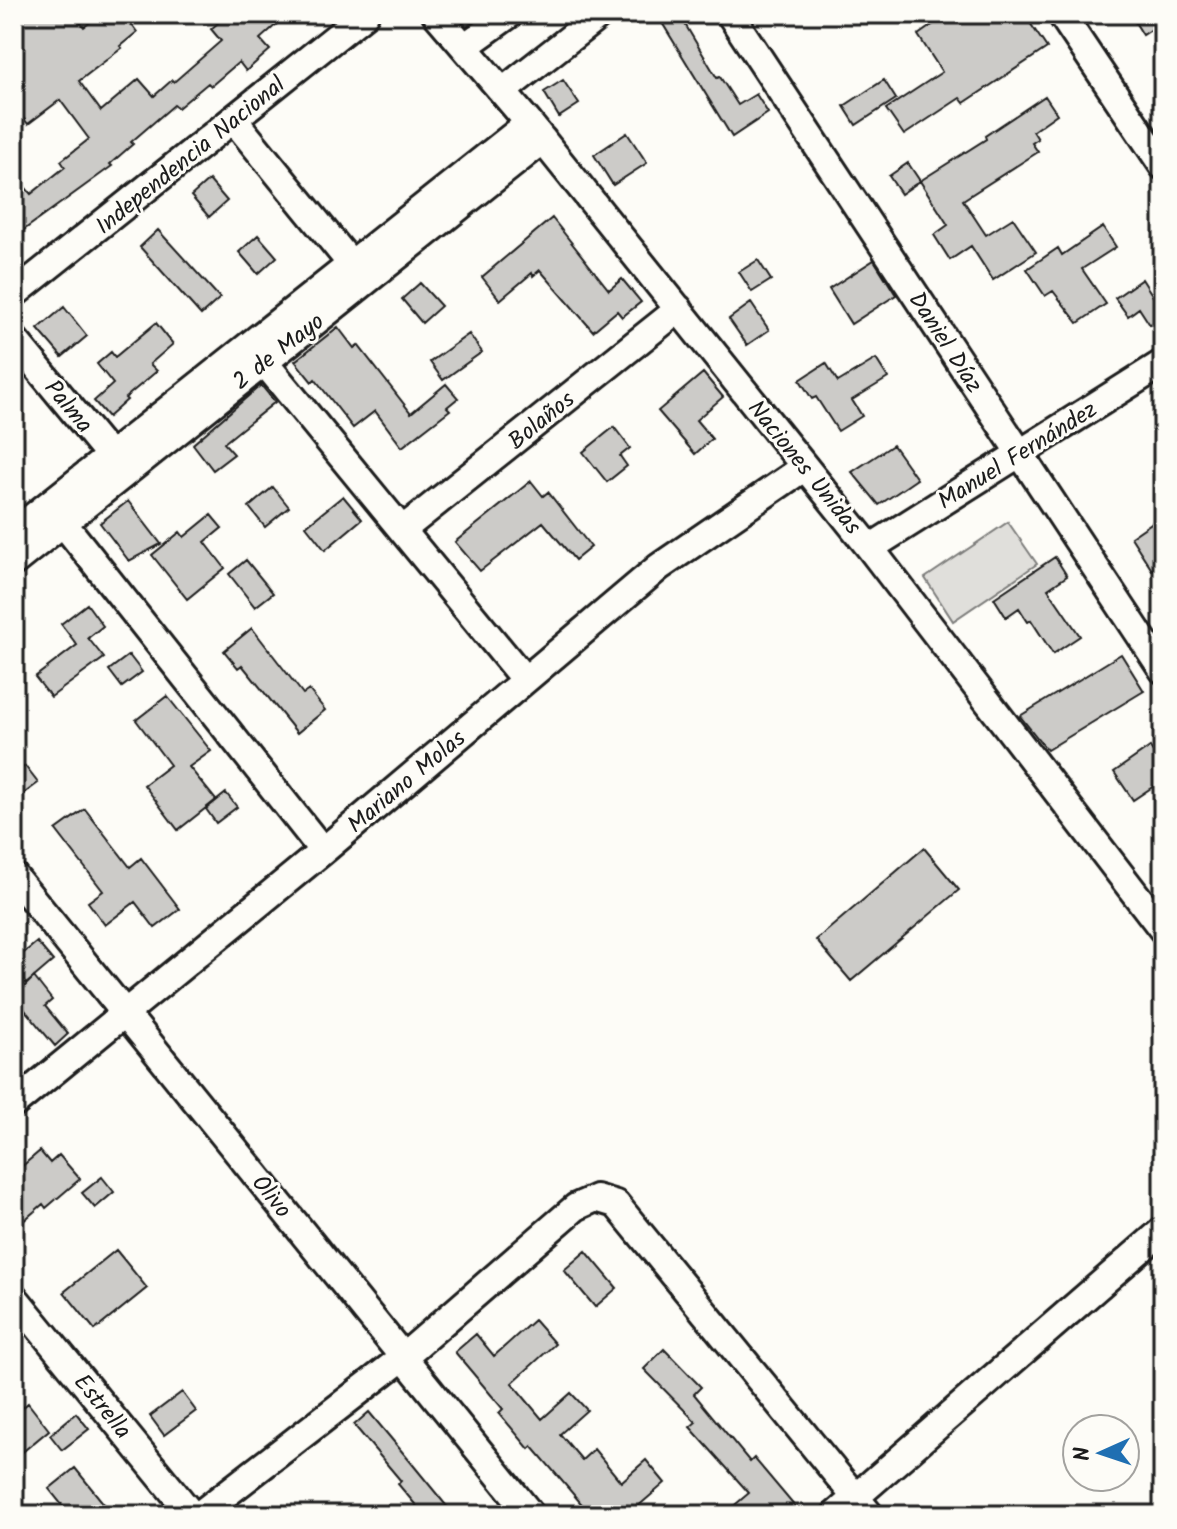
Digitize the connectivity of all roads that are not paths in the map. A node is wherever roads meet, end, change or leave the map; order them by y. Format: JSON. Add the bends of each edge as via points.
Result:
{"nodes":[{"id":1,"x":365,"y":14,"type":"edge"},
{"id":2,"x":436,"y":14,"type":"edge"},
{"id":3,"x":510,"y":14,"type":"edge"},
{"id":4,"x":601,"y":14,"type":"edge"},
{"id":5,"x":730,"y":14,"type":"edge"},
{"id":6,"x":1061,"y":14,"type":"edge"},
{"id":7,"x":464,"y":47,"type":"junction"},
{"id":8,"x":503,"y":91,"type":"junction"},
{"id":9,"x":234,"y":120,"type":"junction"},
{"id":10,"x":536,"y":131,"type":"junction"},
{"id":11,"x":1163,"y":166,"type":"edge"},
{"id":12,"x":358,"y":273,"type":"junction"},
{"id":13,"x":14,"y":294,"type":"edge"},
{"id":14,"x":679,"y":309,"type":"junction"},
{"id":15,"x":14,"y":339,"type":"edge"},
{"id":16,"x":257,"y":353,"type":"junction"},
{"id":17,"x":1163,"y":363,"type":"edge"},
{"id":18,"x":1019,"y":454,"type":"junction"},
{"id":19,"x":118,"y":464,"type":"junction"},
{"id":20,"x":805,"y":467,"type":"junction"},
{"id":21,"x":56,"y":514,"type":"junction"},
{"id":22,"x":402,"y":530,"type":"junction"},
{"id":23,"x":14,"y":532,"type":"edge"},
{"id":24,"x":870,"y":548,"type":"junction"},
{"id":25,"x":14,"y":562,"type":"edge"},
{"id":26,"x":1163,"y":670,"type":"edge"},
{"id":27,"x":525,"y":680,"type":"junction"},
{"id":28,"x":323,"y":851,"type":"junction"},
{"id":29,"x":14,"y":876,"type":"edge"},
{"id":30,"x":1163,"y":930,"type":"edge"},
{"id":31,"x":126,"y":1015,"type":"junction"},
{"id":32,"x":14,"y":1104,"type":"edge"},
{"id":33,"x":1163,"y":1230,"type":"edge"},
{"id":34,"x":14,"y":1297,"type":"edge"},
{"id":35,"x":402,"y":1358,"type":"junction"},
{"id":36,"x":863,"y":1506,"type":"edge"},
{"id":37,"x":192,"y":1515,"type":"edge"},
{"id":38,"x":199,"y":1515,"type":"edge"},
{"id":39,"x":531,"y":1515,"type":"edge"},
{"id":40,"x":835,"y":1515,"type":"edge"}],
"edges":[{"from":1,"to":9,"type":"street","name":"Independencia Nacional"},
{"from":2,"to":7,"type":"street","name":"Naciones Unidas"},
{"from":3,"to":7,"type":"street"},
{"from":4,"to":8,"type":"street"},
{"from":5,"to":18,"type":"street","name":"Daniel Díaz"},
{"from":6,"to":11,"type":"street"},
{"from":7,"to":8,"type":"street","name":"Naciones Unidas"},
{"from":8,"to":10,"type":"street","name":"Naciones Unidas"},
{"from":9,"to":12,"type":"street"},
{"from":9,"to":13,"type":"street","name":"Independencia Nacional"},
{"from":10,"to":12,"type":"street","name":"2 de Mayo"},
{"from":10,"to":14,"type":"street","name":"Naciones Unidas"},
{"from":12,"to":16,"type":"street","name":"2 de Mayo"},
{"from":14,"to":20,"type":"street","name":"Naciones Unidas"},
{"from":14,"to":22,"type":"street","name":"Bolaños"},
{"from":15,"to":19,"type":"street","name":"Palma"},
{"from":16,"to":19,"type":"street","name":"2 de Mayo"},
{"from":16,"to":22,"type":"street"},
{"from":17,"to":18,"type":"street","name":"Manuel Fernández"},
{"from":18,"to":24,"type":"street","name":"Manuel Fernández"},
{"from":18,"to":26,"type":"street","name":"Daniel Díaz"},
{"from":19,"to":21,"type":"street","name":"2 de Mayo"},
{"from":20,"to":24,"type":"street","name":"Naciones Unidas"},
{"from":20,"to":27,"type":"street","name":"Mariano Molas","via":[[659,567]]},
{"from":21,"to":23,"type":"street","name":"2 de Mayo"},
{"from":21,"to":25,"type":"street","name":"2 de Mayo"},
{"from":21,"to":28,"type":"street"},
{"from":22,"to":27,"type":"street"},
{"from":24,"to":30,"type":"street","name":"Naciones Unidas"},
{"from":27,"to":28,"type":"street","name":"Mariano Molas"},
{"from":28,"to":31,"type":"street","name":"Mariano Molas"},
{"from":29,"to":31,"type":"street","name":"Olivo"},
{"from":31,"to":32,"type":"street","name":"Mariano Molas"},
{"from":31,"to":35,"type":"street","name":"Olivo"},
{"from":33,"to":36,"type":"street"},
{"from":34,"to":37,"type":"street","name":"Estrella"},
{"from":35,"to":36,"type":"street","via":[[576,1207],[596,1198],[616,1204]]},
{"from":35,"to":38,"type":"street"},
{"from":35,"to":39,"type":"street","name":"Olivo"},
{"from":36,"to":40,"type":"street"}]}
